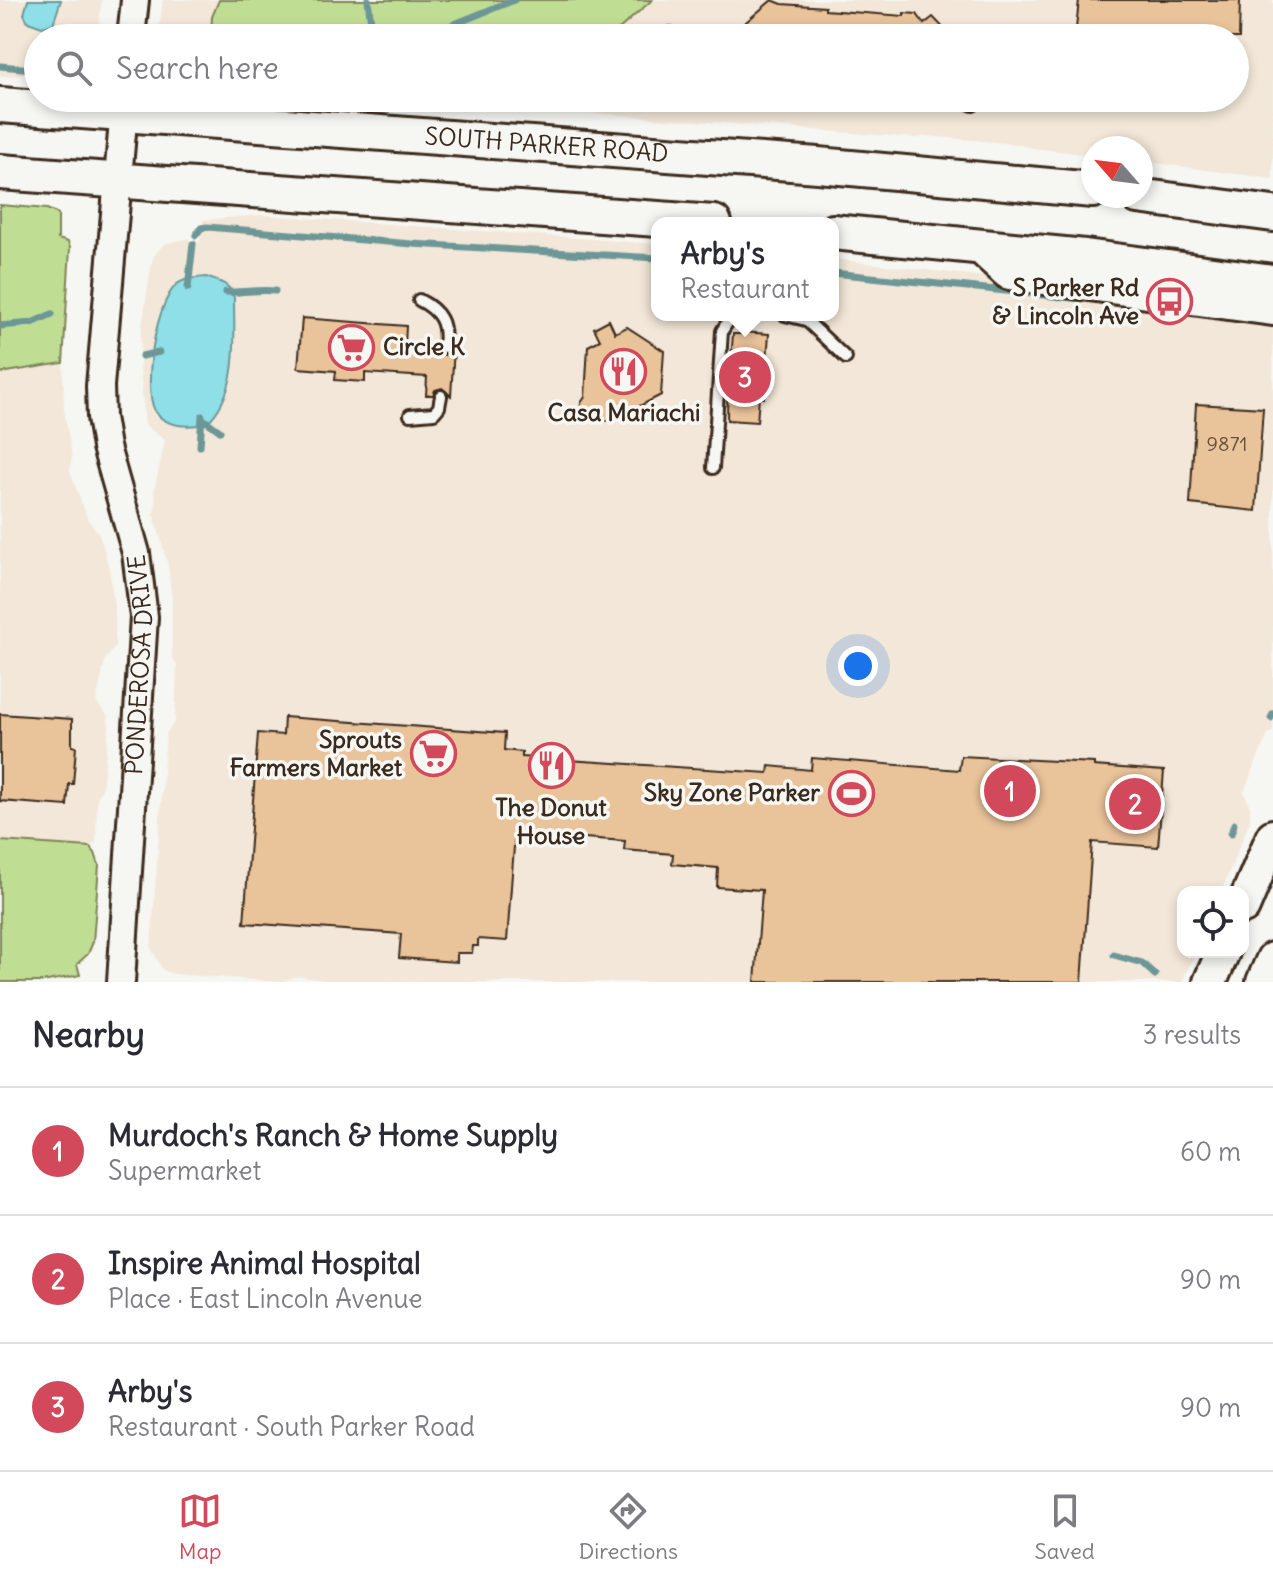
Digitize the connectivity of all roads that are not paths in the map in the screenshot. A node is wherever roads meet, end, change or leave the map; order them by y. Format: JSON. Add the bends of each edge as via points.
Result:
{"nodes":[{"id":1,"x":135,"y":0,"type":"edge"},
{"id":2,"x":132,"y":24,"type":"edge"},
{"id":3,"x":0,"y":105,"type":"edge"},
{"id":4,"x":24,"y":105,"type":"edge"},
{"id":5,"x":125,"y":112,"type":"edge"},
{"id":6,"x":195,"y":112,"type":"edge"},
{"id":7,"x":0,"y":172,"type":"edge"},
{"id":8,"x":119,"y":179,"type":"junction"},
{"id":9,"x":1081,"y":189,"type":"edge"},
{"id":10,"x":1153,"y":198,"type":"edge"},
{"id":11,"x":1267,"y":210,"type":"edge"},
{"id":12,"x":651,"y":218,"type":"edge"},
{"id":13,"x":839,"y":233,"type":"edge"},
{"id":14,"x":981,"y":246,"type":"junction"},
{"id":15,"x":1273,"y":282,"type":"edge"},
{"id":16,"x":419,"y":300,"type":"dead end"},
{"id":17,"x":1273,"y":308,"type":"edge"},
{"id":18,"x":726,"y":321,"type":"edge"},
{"id":19,"x":807,"y":321,"type":"edge"},
{"id":20,"x":444,"y":347,"type":"dead end"},
{"id":21,"x":846,"y":358,"type":"dead end"},
{"id":22,"x":441,"y":396,"type":"dead end"},
{"id":23,"x":410,"y":415,"type":"dead end"},
{"id":24,"x":713,"y":468,"type":"dead end"},
{"id":25,"x":1273,"y":836,"type":"edge"},
{"id":26,"x":1249,"y":893,"type":"edge"},
{"id":27,"x":1220,"y":958,"type":"edge"},
{"id":28,"x":1273,"y":959,"type":"edge"},
{"id":29,"x":121,"y":982,"type":"edge"},
{"id":30,"x":1210,"y":982,"type":"edge"},
{"id":31,"x":1263,"y":982,"type":"edge"}],
"edges":[{"from":1,"to":2,"type":"street"},
{"from":3,"to":4,"type":"highway","name":"SOUTH PARKER ROAD"},
{"from":5,"to":8,"type":"street","name":"PONDEROSA DRIVE"},
{"from":6,"to":9,"type":"highway","name":"SOUTH PARKER ROAD"},
{"from":7,"to":8,"type":"highway"},
{"from":8,"to":12,"type":"highway"},
{"from":8,"to":29,"type":"street","name":"PONDEROSA DRIVE","via":[[100,405],[109,461],[139,568],[144,628]]},
{"from":10,"to":11,"type":"highway"},
{"from":13,"to":14,"type":"highway"},
{"from":14,"to":15,"type":"highway"},
{"from":14,"to":17,"type":"highway","via":[[1009,272]]},
{"from":16,"to":20,"type":"lane","via":[[443,321]]},
{"from":18,"to":24,"type":"lane"},
{"from":19,"to":21,"type":"lane"},
{"from":22,"to":23,"type":"lane","via":[[434,413]]},
{"from":25,"to":26,"type":"main road"},
{"from":27,"to":30,"type":"main road"},
{"from":28,"to":31,"type":"main road"}]}
